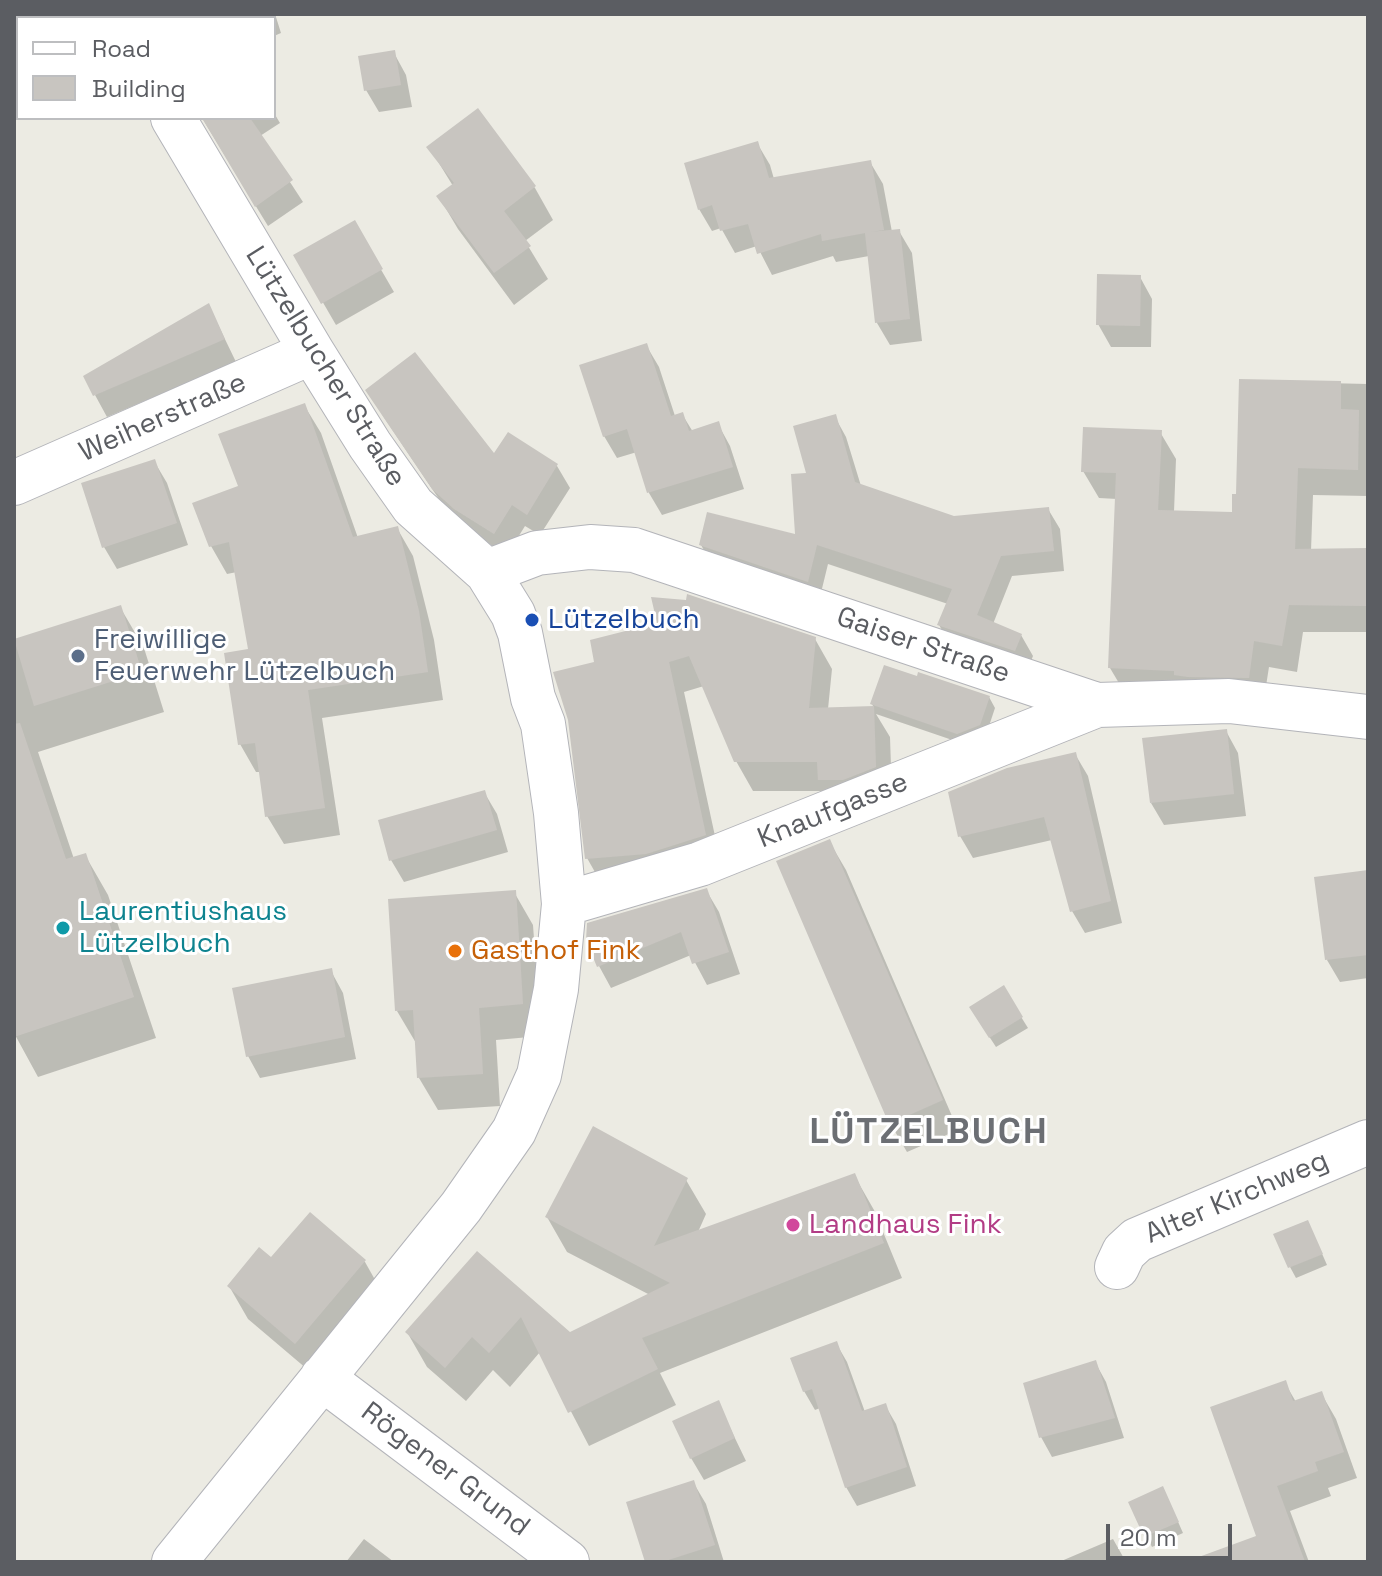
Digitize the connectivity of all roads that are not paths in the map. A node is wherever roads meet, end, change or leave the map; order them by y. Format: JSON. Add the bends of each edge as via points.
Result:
{"nodes":[{"id":1,"x":174,"y":120,"type":"edge"},
{"id":2,"x":312,"y":352,"type":"junction"},
{"id":3,"x":14,"y":483,"type":"edge"},
{"id":4,"x":487,"y":572,"type":"junction"},
{"id":5,"x":1097,"y":705,"type":"junction"},
{"id":6,"x":1368,"y":717,"type":"edge"},
{"id":7,"x":564,"y":904,"type":"junction"},
{"id":8,"x":1368,"y":1142,"type":"edge"},
{"id":9,"x":1117,"y":1267,"type":"dead end"},
{"id":10,"x":322,"y":1378,"type":"junction"},
{"id":11,"x":174,"y":1562,"type":"edge"},
{"id":12,"x":567,"y":1562,"type":"edge"}],
"edges":[{"from":1,"to":2,"type":"street","name":"Lützelbucher Straße"},
{"from":2,"to":3,"type":"street","name":"Weiherstraße"},
{"from":2,"to":4,"type":"street","name":"Lützelbucher Straße","via":[[413,506]]},
{"from":4,"to":5,"type":"street","name":"Gaiser Straße","via":[[537,553],[590,547],[634,550]]},
{"from":4,"to":7,"type":"street","name":"Lützelbucher Straße","via":[[520,633],[543,724]]},
{"from":5,"to":6,"type":"street","name":"Gaiser Straße","via":[[1229,701]]},
{"from":5,"to":7,"type":"street","name":"Knaufgasse","via":[[700,864]]},
{"from":7,"to":10,"type":"street","name":"Lützelbucher Straße","via":[[556,989],[539,1075],[514,1131],[461,1207]]},
{"from":8,"to":9,"type":"street","name":"Alter Kirchweg","via":[[1137,1240]]},
{"from":10,"to":11,"type":"street","name":"Lützelbucher Straße"},
{"from":10,"to":12,"type":"street","name":"Rögener Grund"}]}
